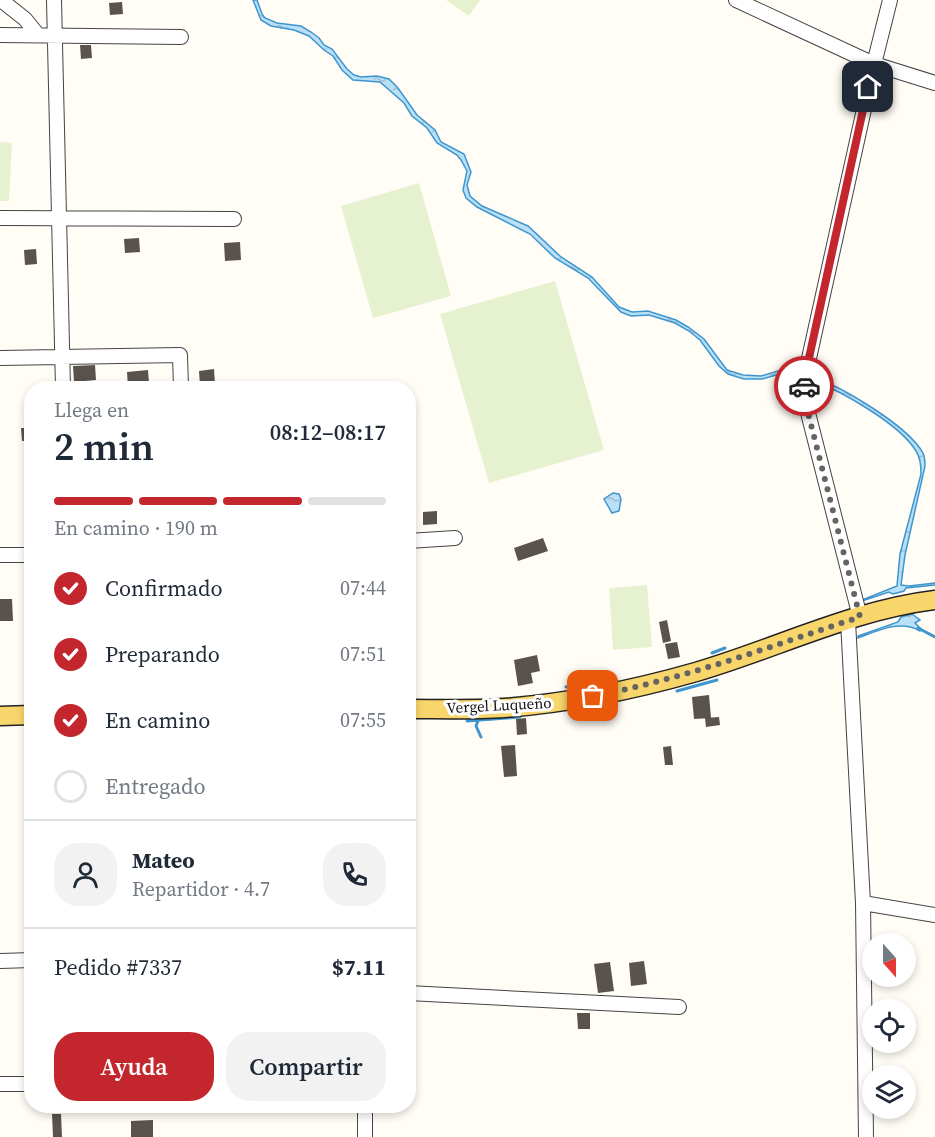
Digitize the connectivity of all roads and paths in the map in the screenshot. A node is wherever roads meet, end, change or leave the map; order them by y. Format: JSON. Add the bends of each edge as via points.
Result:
{"nodes":[{"id":1,"x":1,"y":0,"type":"edge"},
{"id":2,"x":54,"y":0,"type":"edge"},
{"id":3,"x":736,"y":0,"type":"edge"},
{"id":4,"x":890,"y":0,"type":"edge"},
{"id":5,"x":0,"y":35,"type":"edge"},
{"id":6,"x":38,"y":35,"type":"junction"},
{"id":7,"x":55,"y":35,"type":"junction"},
{"id":8,"x":181,"y":37,"type":"dead end"},
{"id":9,"x":874,"y":64,"type":"junction"},
{"id":10,"x":935,"y":83,"type":"edge"},
{"id":11,"x":0,"y":218,"type":"edge"},
{"id":12,"x":59,"y":218,"type":"junction"},
{"id":13,"x":234,"y":219,"type":"dead end"},
{"id":14,"x":63,"y":357,"type":"junction"},
{"id":15,"x":0,"y":358,"type":"edge"},
{"id":16,"x":63,"y":381,"type":"edge"},
{"id":17,"x":181,"y":381,"type":"edge"},
{"id":18,"x":455,"y":538,"type":"dead end"},
{"id":19,"x":416,"y":540,"type":"edge"},
{"id":20,"x":0,"y":555,"type":"edge"},
{"id":21,"x":24,"y":555,"type":"edge"},
{"id":22,"x":935,"y":600,"type":"edge"},
{"id":23,"x":854,"y":619,"type":"junction"},
{"id":24,"x":416,"y":709,"type":"edge"},
{"id":25,"x":24,"y":715,"type":"edge"},
{"id":26,"x":0,"y":716,"type":"edge"},
{"id":27,"x":863,"y":903,"type":"junction"},
{"id":28,"x":935,"y":915,"type":"edge"},
{"id":29,"x":24,"y":960,"type":"edge"},
{"id":30,"x":0,"y":961,"type":"edge"},
{"id":31,"x":416,"y":993,"type":"edge"},
{"id":32,"x":679,"y":1007,"type":"dead end"},
{"id":33,"x":0,"y":1084,"type":"edge"},
{"id":34,"x":24,"y":1084,"type":"edge"},
{"id":35,"x":365,"y":1113,"type":"edge"},
{"id":36,"x":365,"y":1137,"type":"edge"},
{"id":37,"x":866,"y":1137,"type":"edge"}],
"edges":[{"from":1,"to":6,"type":"street"},
{"from":2,"to":7,"type":"street"},
{"from":3,"to":9,"type":"street"},
{"from":4,"to":9,"type":"street"},
{"from":5,"to":6,"type":"street"},
{"from":6,"to":7,"type":"street"},
{"from":7,"to":8,"type":"street"},
{"from":7,"to":12,"type":"street"},
{"from":9,"to":10,"type":"street"},
{"from":9,"to":23,"type":"street","via":[[804,381]]},
{"from":11,"to":12,"type":"street"},
{"from":12,"to":13,"type":"street"},
{"from":12,"to":14,"type":"street"},
{"from":14,"to":15,"type":"street"},
{"from":14,"to":16,"type":"street"},
{"from":14,"to":17,"type":"street","via":[[180,356]]},
{"from":18,"to":19,"type":"street"},
{"from":20,"to":21,"type":"street"},
{"from":22,"to":23,"type":"main road","name":"Vergel Luqueño"},
{"from":23,"to":24,"type":"main road","name":"Vergel Luqueño","via":[[697,672],[610,693],[501,708]]},
{"from":23,"to":27,"type":"street"},
{"from":25,"to":26,"type":"main road"},
{"from":27,"to":28,"type":"street"},
{"from":27,"to":37,"type":"street"},
{"from":29,"to":30,"type":"street"},
{"from":31,"to":32,"type":"street"},
{"from":33,"to":34,"type":"street"},
{"from":35,"to":36,"type":"street"}]}
